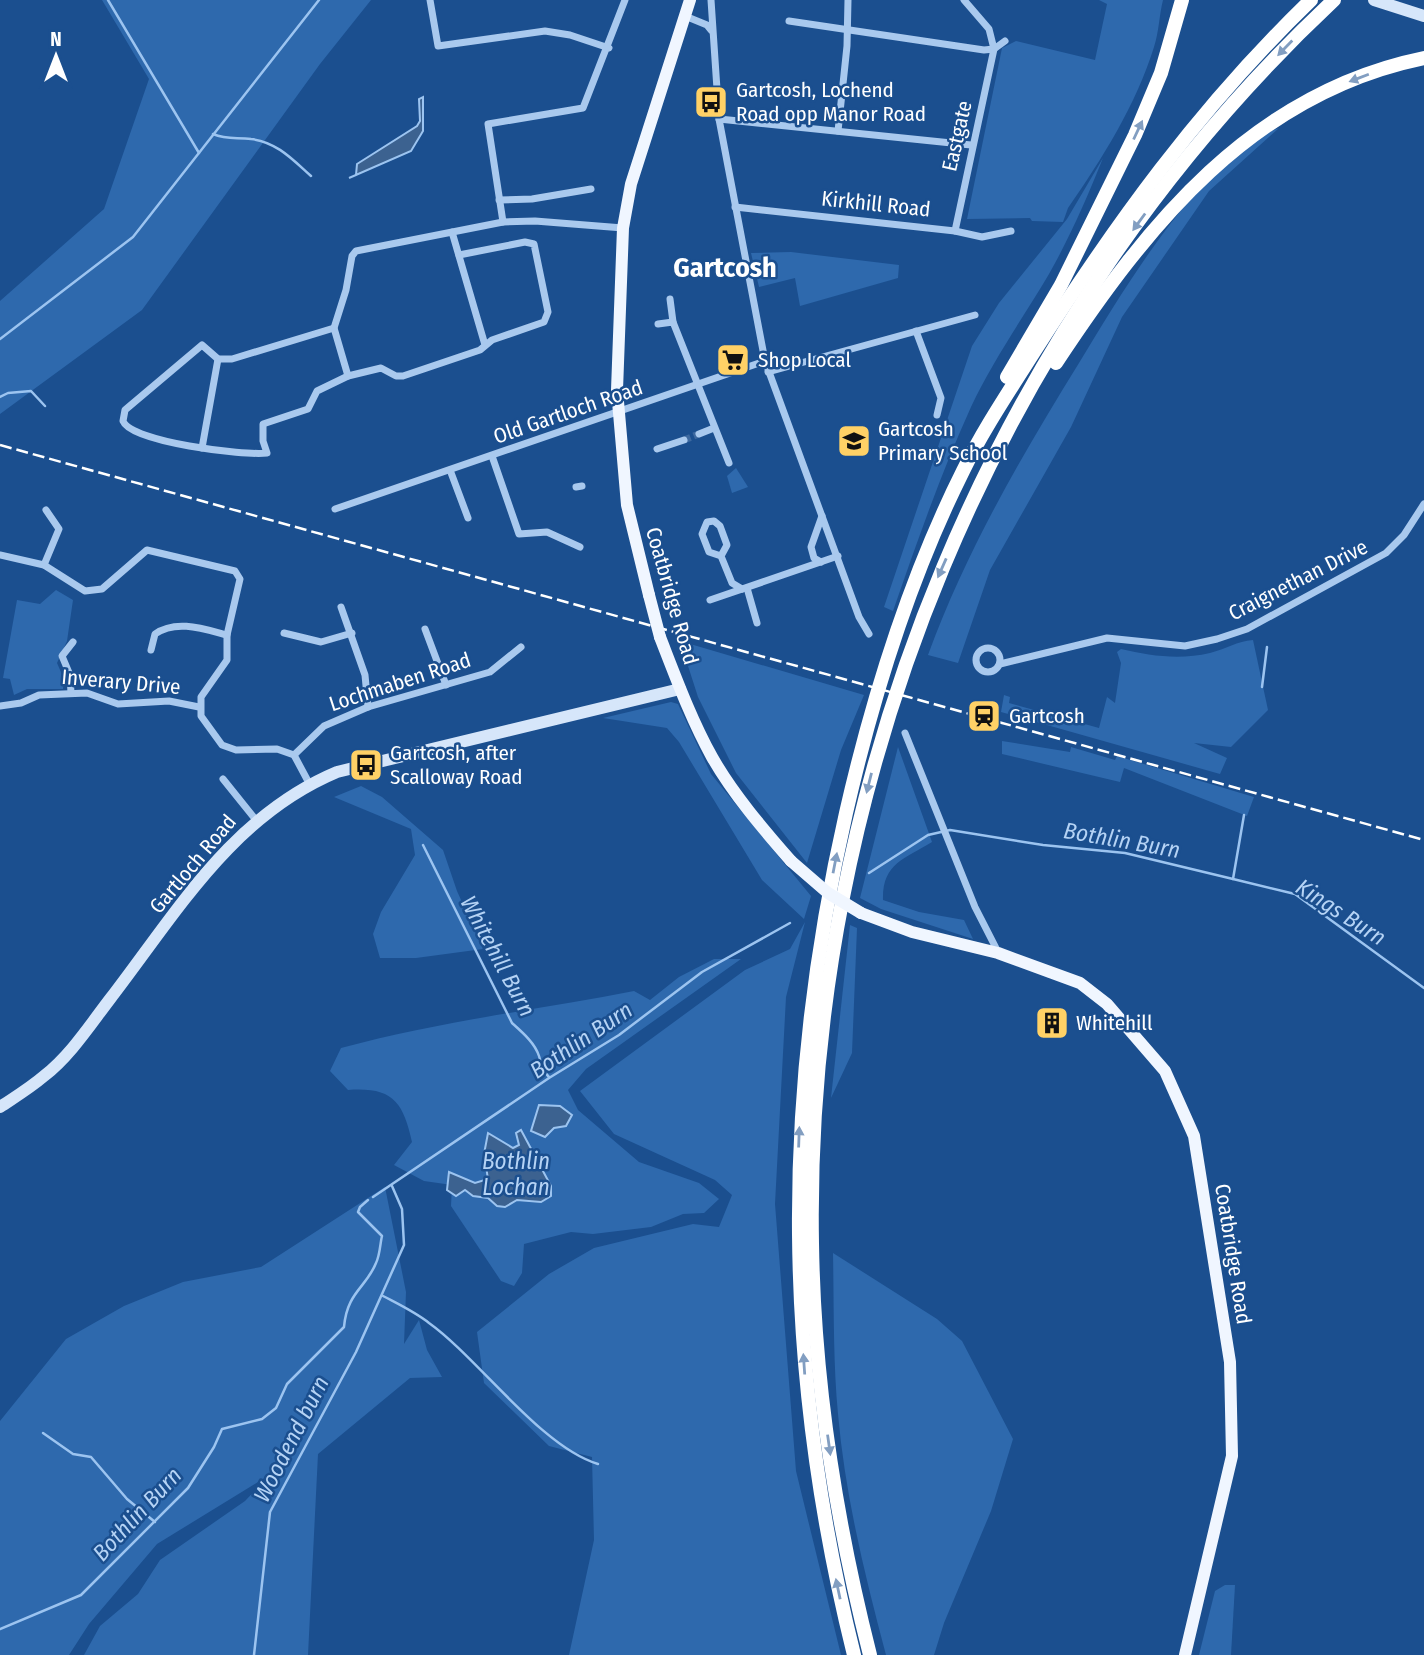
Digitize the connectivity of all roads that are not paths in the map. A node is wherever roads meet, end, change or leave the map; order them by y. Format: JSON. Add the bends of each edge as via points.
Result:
{"nodes":[{"id":1,"x":430,"y":0,"type":"edge"},
{"id":2,"x":625,"y":0,"type":"edge"},
{"id":3,"x":690,"y":0,"type":"edge"},
{"id":4,"x":711,"y":0,"type":"edge"},
{"id":5,"x":848,"y":0,"type":"edge"},
{"id":6,"x":1182,"y":0,"type":"edge"},
{"id":7,"x":1311,"y":0,"type":"edge"},
{"id":8,"x":1334,"y":0,"type":"edge"},
{"id":9,"x":1378,"y":1,"type":"edge"},
{"id":10,"x":969,"y":2,"type":"edge"},
{"id":11,"x":1419,"y":15,"type":"edge"},
{"id":12,"x":685,"y":16,"type":"junction"},
{"id":13,"x":789,"y":21,"type":"dead end"},
{"id":14,"x":1424,"y":23,"type":"edge"},
{"id":15,"x":848,"y":28,"type":"junction"},
{"id":16,"x":711,"y":31,"type":"junction"},
{"id":17,"x":1005,"y":41,"type":"dead end"},
{"id":18,"x":608,"y":48,"type":"junction"},
{"id":19,"x":993,"y":50,"type":"junction"},
{"id":20,"x":1424,"y":58,"type":"edge"},
{"id":21,"x":719,"y":119,"type":"junction"},
{"id":22,"x":838,"y":131,"type":"junction"},
{"id":23,"x":971,"y":145,"type":"junction"},
{"id":24,"x":591,"y":189,"type":"dead end"},
{"id":25,"x":499,"y":200,"type":"junction"},
{"id":26,"x":735,"y":207,"type":"junction"},
{"id":27,"x":503,"y":222,"type":"junction"},
{"id":28,"x":623,"y":228,"type":"junction"},
{"id":29,"x":1012,"y":230,"type":"dead end"},
{"id":30,"x":955,"y":231,"type":"junction"},
{"id":31,"x":452,"y":232,"type":"junction"},
{"id":32,"x":459,"y":255,"type":"junction"},
{"id":33,"x":670,"y":299,"type":"dead end"},
{"id":34,"x":975,"y":315,"type":"dead end"},
{"id":35,"x":673,"y":322,"type":"junction"},
{"id":36,"x":658,"y":324,"type":"dead end"},
{"id":37,"x":334,"y":328,"type":"junction"},
{"id":38,"x":916,"y":331,"type":"junction"},
{"id":39,"x":485,"y":345,"type":"junction"},
{"id":40,"x":218,"y":359,"type":"junction"},
{"id":41,"x":765,"y":361,"type":"junction"},
{"id":42,"x":768,"y":372,"type":"junction"},
{"id":43,"x":348,"y":376,"type":"junction"},
{"id":44,"x":698,"y":386,"type":"junction"},
{"id":45,"x":619,"y":413,"type":"junction"},
{"id":46,"x":937,"y":415,"type":"dead end"},
{"id":47,"x":714,"y":428,"type":"junction"},
{"id":48,"x":699,"y":434,"type":"tunnel mouth"},
{"id":49,"x":684,"y":440,"type":"tunnel mouth"},
{"id":50,"x":202,"y":448,"type":"junction"},
{"id":51,"x":657,"y":449,"type":"dead end"},
{"id":52,"x":492,"y":456,"type":"junction"},
{"id":53,"x":729,"y":463,"type":"dead end"},
{"id":54,"x":450,"y":470,"type":"junction"},
{"id":55,"x":961,"y":473,"type":"junction"},
{"id":56,"x":1424,"y":505,"type":"edge"},
{"id":57,"x":335,"y":509,"type":"dead end"},
{"id":58,"x":46,"y":510,"type":"dead end"},
{"id":59,"x":822,"y":514,"type":"junction"},
{"id":60,"x":468,"y":518,"type":"dead end"},
{"id":61,"x":962,"y":524,"type":"junction"},
{"id":62,"x":580,"y":547,"type":"dead end"},
{"id":63,"x":0,"y":555,"type":"edge"},
{"id":64,"x":721,"y":556,"type":"junction"},
{"id":65,"x":838,"y":556,"type":"junction"},
{"id":66,"x":821,"y":562,"type":"junction"},
{"id":67,"x":44,"y":565,"type":"junction"},
{"id":68,"x":745,"y":589,"type":"junction"},
{"id":69,"x":710,"y":600,"type":"dead end"},
{"id":70,"x":341,"y":607,"type":"dead end"},
{"id":71,"x":757,"y":623,"type":"dead end"},
{"id":72,"x":425,"y":629,"type":"dead end"},
{"id":73,"x":284,"y":633,"type":"dead end"},
{"id":74,"x":352,"y":633,"type":"junction"},
{"id":75,"x":869,"y":634,"type":"dead end"},
{"id":76,"x":227,"y":635,"type":"junction"},
{"id":77,"x":73,"y":642,"type":"dead end"},
{"id":78,"x":521,"y":647,"type":"dead end"},
{"id":79,"x":151,"y":650,"type":"dead end"},
{"id":80,"x":1000,"y":664,"type":"dead end"},
{"id":81,"x":446,"y":685,"type":"junction"},
{"id":82,"x":680,"y":689,"type":"junction"},
{"id":83,"x":71,"y":693,"type":"junction"},
{"id":84,"x":0,"y":706,"type":"edge"},
{"id":85,"x":199,"y":707,"type":"junction"},
{"id":86,"x":368,"y":707,"type":"junction"},
{"id":87,"x":905,"y":733,"type":"dead end"},
{"id":88,"x":294,"y":755,"type":"junction"},
{"id":89,"x":223,"y":779,"type":"dead end"},
{"id":90,"x":309,"y":783,"type":"junction"},
{"id":91,"x":256,"y":820,"type":"junction"},
{"id":92,"x":998,"y":953,"type":"junction"},
{"id":93,"x":0,"y":1107,"type":"edge"},
{"id":94,"x":854,"y":1655,"type":"edge"},
{"id":95,"x":870,"y":1655,"type":"edge"},
{"id":96,"x":1185,"y":1655,"type":"edge"}],
"edges":[{"from":1,"to":18,"type":"street","via":[[438,46],[545,32]]},
{"from":2,"to":18,"type":"street"},
{"from":3,"to":12,"type":"main road","name":"Coatbridge Road"},
{"from":4,"to":16,"type":"street"},
{"from":5,"to":15,"type":"street"},
{"from":55,"to":6,"type":"highway","one_way":true,"via":[[974,440],[1061,285],[1135,135],[1161,73]]},
{"from":7,"to":55,"type":"highway","via":[[1227,87],[1136,198],[1003,395]]},
{"from":8,"to":61,"type":"highway","one_way":true,"via":[[1231,107],[1130,234],[1040,373]]},
{"from":9,"to":11,"type":"main road"},
{"from":10,"to":19,"type":"street","via":[[989,29]]},
{"from":11,"to":14,"type":"main road"},
{"from":12,"to":16,"type":"street"},
{"from":12,"to":28,"type":"main road","name":"Coatbridge Road","via":[[635,173]]},
{"from":13,"to":15,"type":"street"},
{"from":15,"to":19,"type":"street"},
{"from":15,"to":22,"type":"street"},
{"from":16,"to":21,"type":"street"},
{"from":17,"to":19,"type":"street"},
{"from":18,"to":25,"type":"street","via":[[583,108],[488,124]]},
{"from":19,"to":23,"type":"street","name":"Eastgate"},
{"from":20,"to":61,"type":"highway","one_way":true,"via":[[1350,82],[1290,112],[1235,149],[1184,194],[1097,301]]},
{"from":21,"to":22,"type":"street"},
{"from":21,"to":26,"type":"street"},
{"from":22,"to":23,"type":"street"},
{"from":23,"to":30,"type":"street","name":"Eastgate"},
{"from":24,"to":25,"type":"street"},
{"from":25,"to":27,"type":"street"},
{"from":26,"to":30,"type":"street","name":"Kirkhill Road"},
{"from":26,"to":41,"type":"street"},
{"from":27,"to":28,"type":"street"},
{"from":27,"to":31,"type":"street"},
{"from":28,"to":45,"type":"main road","name":"Coatbridge Road"},
{"from":29,"to":30,"type":"street","name":"Kirkhill Road","via":[[982,237]]},
{"from":31,"to":32,"type":"street"},
{"from":31,"to":37,"type":"street","via":[[356,251]]},
{"from":32,"to":39,"type":"street"},
{"from":32,"to":39,"type":"street","via":[[525,242],[536,248],[548,317]]},
{"from":33,"to":35,"type":"street"},
{"from":34,"to":38,"type":"street"},
{"from":35,"to":36,"type":"street"},
{"from":35,"to":44,"type":"street"},
{"from":37,"to":40,"type":"street","via":[[232,359]]},
{"from":37,"to":43,"type":"street"},
{"from":38,"to":42,"type":"street"},
{"from":38,"to":46,"type":"street","via":[[941,398]]},
{"from":39,"to":43,"type":"street","via":[[403,376],[381,368]]},
{"from":40,"to":50,"type":"street"},
{"from":40,"to":50,"type":"street","via":[[202,345],[130,404],[123,415],[130,430]]},
{"from":41,"to":42,"type":"street"},
{"from":41,"to":44,"type":"street","name":"Old Gartloch Road"},
{"from":42,"to":59,"type":"street"},
{"from":43,"to":50,"type":"street","via":[[317,391],[308,409],[263,424],[267,453]]},
{"from":44,"to":45,"type":"street","name":"Old Gartloch Road"},
{"from":44,"to":47,"type":"street"},
{"from":45,"to":52,"type":"street","name":"Old Gartloch Road"},
{"from":45,"to":82,"type":"main road","name":"Coatbridge Road","bridge":true,"via":[[627,505],[660,637]]},
{"from":47,"to":48,"type":"street"},
{"from":47,"to":53,"type":"street"},
{"from":49,"to":51,"type":"street"},
{"from":52,"to":54,"type":"street","name":"Old Gartloch Road"},
{"from":52,"to":62,"type":"street","via":[[519,534],[547,532]]},
{"from":54,"to":57,"type":"street","name":"Old Gartloch Road"},
{"from":54,"to":60,"type":"street"},
{"from":94,"to":55,"type":"highway","one_way":true,"via":[[817,1482],[804,1378],[798,1242],[802,1095],[821,934],[858,761],[883,669]]},
{"from":56,"to":80,"type":"street","name":"Craignethan Drive","via":[[1386,553],[1247,629],[1185,646],[1097,640]]},
{"from":58,"to":67,"type":"street","via":[[59,529]]},
{"from":59,"to":65,"type":"street"},
{"from":59,"to":66,"type":"street","via":[[811,547],[814,558]]},
{"from":61,"to":95,"type":"highway","one_way":true,"via":[[906,664],[871,776],[836,937],[816,1110],[812,1243],[820,1377],[840,1520]]},
{"from":63,"to":67,"type":"street"},
{"from":64,"to":64,"type":"street","via":[[709,552],[702,534],[707,522],[720,526],[727,545]]},
{"from":64,"to":68,"type":"street","via":[[732,583]]},
{"from":65,"to":66,"type":"street"},
{"from":65,"to":75,"type":"street"},
{"from":66,"to":68,"type":"street"},
{"from":67,"to":76,"type":"street","via":[[85,592],[102,589],[147,550],[235,571],[240,579]]},
{"from":68,"to":69,"type":"street"},
{"from":68,"to":71,"type":"street"},
{"from":70,"to":74,"type":"street"},
{"from":72,"to":81,"type":"street"},
{"from":73,"to":74,"type":"street","via":[[321,642]]},
{"from":74,"to":86,"type":"street","via":[[365,675]]},
{"from":76,"to":79,"type":"street","via":[[179,626],[155,634]]},
{"from":76,"to":85,"type":"street","via":[[227,660]]},
{"from":77,"to":83,"type":"street","via":[[62,656]]},
{"from":78,"to":81,"type":"street","name":"Lochmaben Road","via":[[490,672]]},
{"from":81,"to":86,"type":"street","name":"Lochmaben Road"},
{"from":82,"to":90,"type":"main road","name":"Gartloch Road","via":[[350,768]]},
{"from":82,"to":92,"type":"main road","name":"Coatbridge Road","bridge":true,"via":[[713,759],[764,830],[828,894],[861,913],[912,932]]},
{"from":83,"to":84,"type":"street","name":"Inverary Drive","via":[[39,695]]},
{"from":83,"to":85,"type":"street","name":"Inverary Drive","via":[[87,693],[118,704],[169,701]]},
{"from":85,"to":88,"type":"street","via":[[204,724],[222,745],[236,750],[277,749]]},
{"from":86,"to":88,"type":"street","name":"Lochmaben Road","via":[[324,726]]},
{"from":87,"to":92,"type":"street"},
{"from":88,"to":90,"type":"street"},
{"from":89,"to":91,"type":"street"},
{"from":90,"to":91,"type":"main road","name":"Gartloch Road"},
{"from":91,"to":93,"type":"main road","name":"Gartloch Road","via":[[225,850],[83,1034],[45,1075]]},
{"from":92,"to":96,"type":"main road","name":"Coatbridge Road","via":[[1080,983],[1107,1004],[1165,1071],[1194,1136],[1230,1362],[1232,1456]]}]}
